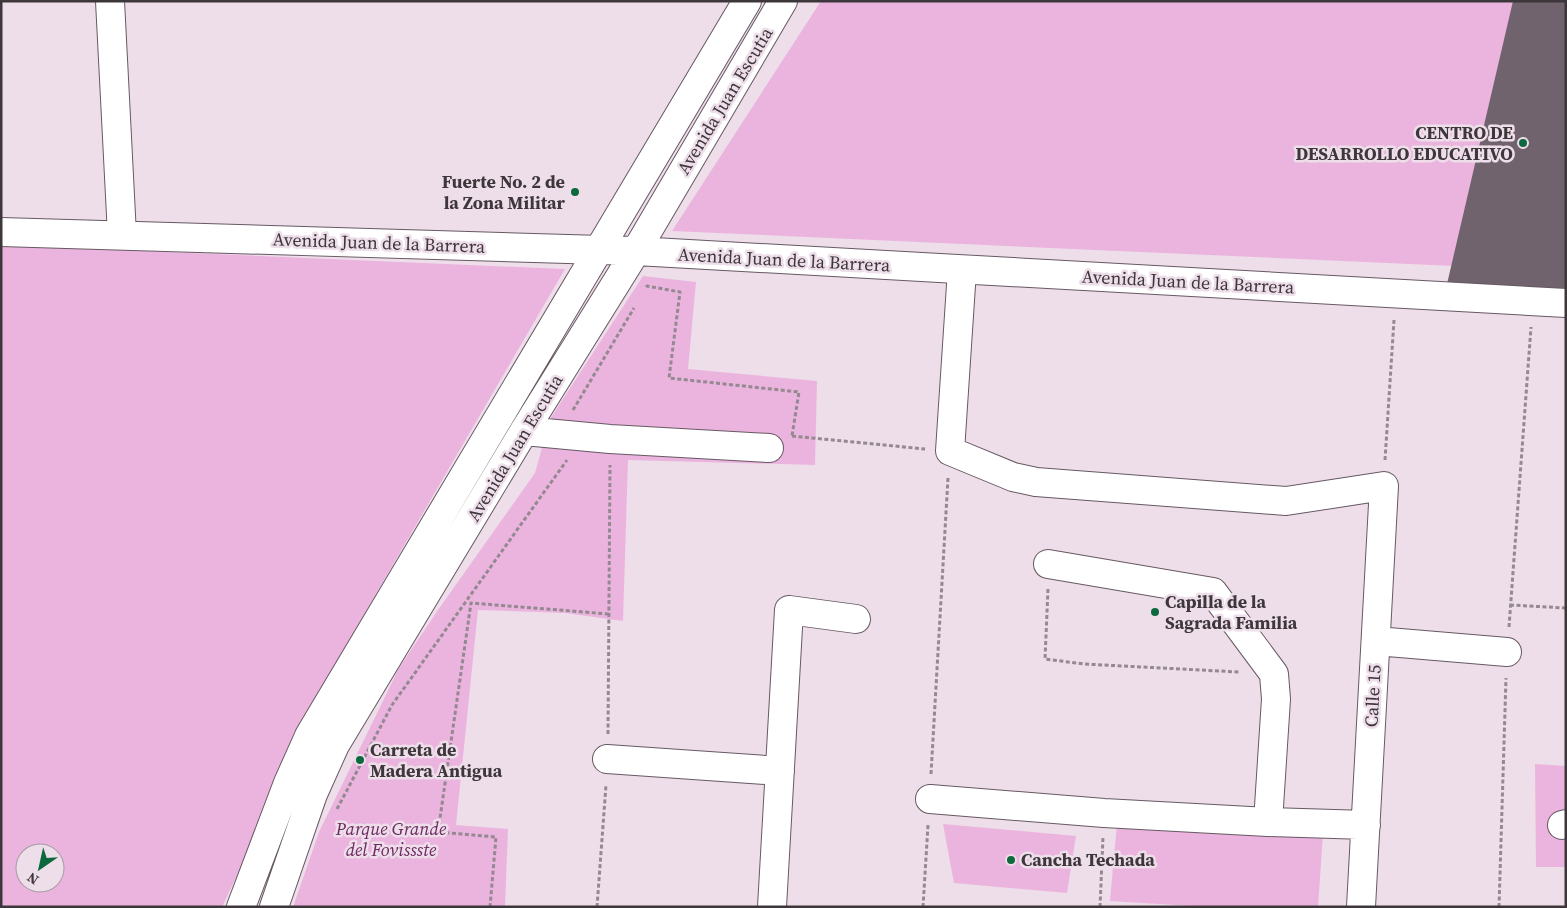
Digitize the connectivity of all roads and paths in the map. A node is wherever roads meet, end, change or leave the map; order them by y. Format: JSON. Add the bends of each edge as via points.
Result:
{"nodes":[{"id":1,"x":110,"y":1,"type":"edge"},
{"id":2,"x":783,"y":1,"type":"edge"},
{"id":3,"x":744,"y":6,"type":"edge"},
{"id":4,"x":768,"y":28,"type":"junction"},
{"id":5,"x":1,"y":232,"type":"edge"},
{"id":6,"x":122,"y":235,"type":"junction"},
{"id":7,"x":598,"y":250,"type":"junction"},
{"id":8,"x":636,"y":251,"type":"junction"},
{"id":9,"x":962,"y":270,"type":"junction"},
{"id":10,"x":1396,"y":293,"type":"junction"},
{"id":11,"x":642,"y":294,"type":"dead end"},
{"id":12,"x":1532,"y":301,"type":"junction"},
{"id":13,"x":637,"y":303,"type":"dead end"},
{"id":14,"x":1566,"y":303,"type":"edge"},
{"id":15,"x":524,"y":432,"type":"junction"},
{"id":16,"x":569,"y":435,"type":"junction"},
{"id":17,"x":610,"y":439,"type":"junction"},
{"id":18,"x":780,"y":442,"type":"junction"},
{"id":19,"x":950,"y":452,"type":"junction"},
{"id":20,"x":1384,"y":486,"type":"junction"},
{"id":21,"x":1048,"y":564,"type":"joint"},
{"id":22,"x":1510,"y":605,"type":"junction"},
{"id":23,"x":1566,"y":608,"type":"edge"},
{"id":24,"x":609,"y":614,"type":"junction"},
{"id":25,"x":856,"y":619,"type":"dead end"},
{"id":26,"x":1376,"y":641,"type":"junction"},
{"id":27,"x":1507,"y":652,"type":"junction"},
{"id":28,"x":1274,"y":674,"type":"junction"},
{"id":29,"x":607,"y":759,"type":"junction"},
{"id":30,"x":780,"y":771,"type":"junction"},
{"id":31,"x":930,"y":799,"type":"junction"},
{"id":32,"x":1104,"y":813,"type":"junction"},
{"id":33,"x":335,"y":815,"type":"dead end"},
{"id":34,"x":1268,"y":822,"type":"junction"},
{"id":35,"x":1366,"y":825,"type":"junction"},
{"id":36,"x":241,"y":907,"type":"edge"},
{"id":37,"x":274,"y":907,"type":"edge"},
{"id":38,"x":490,"y":907,"type":"edge"},
{"id":39,"x":597,"y":907,"type":"edge"},
{"id":40,"x":772,"y":907,"type":"edge"},
{"id":41,"x":923,"y":907,"type":"edge"},
{"id":42,"x":1100,"y":907,"type":"edge"},
{"id":43,"x":1361,"y":907,"type":"edge"},
{"id":44,"x":1499,"y":907,"type":"edge"}],
"edges":[{"from":1,"to":6,"type":"street"},
{"from":2,"to":4,"type":"street","name":"Avenida Juan Escutia"},
{"from":3,"to":4,"type":"street"},
{"from":3,"to":7,"type":"street","name":"Avenida Juan Escutia"},
{"from":4,"to":8,"type":"street","name":"Avenida Juan Escutia"},
{"from":5,"to":6,"type":"street","name":"Avenida Juan de la Barrera"},
{"from":6,"to":7,"type":"street","name":"Avenida Juan de la Barrera"},
{"from":7,"to":8,"type":"street","name":"Avenida Juan de la Barrera"},
{"from":7,"to":36,"type":"street","name":"Avenida Juan Escutia","via":[[309,736]]},
{"from":8,"to":9,"type":"street","name":"Avenida Juan de la Barrera"},
{"from":8,"to":15,"type":"street","name":"Avenida Juan Escutia"},
{"from":9,"to":10,"type":"street","name":"Avenida Juan de la Barrera"},
{"from":9,"to":19,"type":"street"},
{"from":10,"to":12,"type":"street","name":"Avenida Juan de la Barrera"},
{"from":10,"to":20,"type":"path"},
{"from":11,"to":18,"type":"path","via":[[647,286],[680,292],[669,378],[798,392]]},
{"from":12,"to":14,"type":"street","name":"Avenida Juan de la Barrera"},
{"from":12,"to":22,"type":"path"},
{"from":13,"to":16,"type":"path","via":[[567,421]]},
{"from":15,"to":16,"type":"street"},
{"from":15,"to":37,"type":"street","name":"Avenida Juan Escutia","via":[[335,744],[313,794]]},
{"from":16,"to":17,"type":"street"},
{"from":16,"to":33,"type":"path","via":[[571,454],[392,705]]},
{"from":17,"to":18,"type":"street"},
{"from":17,"to":24,"type":"path"},
{"from":18,"to":19,"type":"path"},
{"from":19,"to":20,"type":"street","via":[[1013,477],[1036,482],[1286,501]]},
{"from":19,"to":31,"type":"path"},
{"from":20,"to":26,"type":"street","name":"Calle 15"},
{"from":21,"to":28,"type":"street","via":[[1213,592]]},
{"from":21,"to":28,"type":"path","via":[[1046,659]]},
{"from":22,"to":23,"type":"path"},
{"from":22,"to":27,"type":"path"},
{"from":24,"to":29,"type":"path"},
{"from":24,"to":38,"type":"path","via":[[471,603],[438,832],[496,837]]},
{"from":25,"to":30,"type":"street","via":[[789,610]]},
{"from":26,"to":27,"type":"street"},
{"from":26,"to":35,"type":"street","name":"Calle 15"},
{"from":27,"to":44,"type":"path"},
{"from":28,"to":34,"type":"street","via":[[1276,699]]},
{"from":29,"to":30,"type":"street"},
{"from":29,"to":39,"type":"path"},
{"from":30,"to":40,"type":"street"},
{"from":31,"to":32,"type":"street"},
{"from":31,"to":41,"type":"path"},
{"from":32,"to":34,"type":"street"},
{"from":32,"to":42,"type":"path"},
{"from":34,"to":35,"type":"street"},
{"from":35,"to":43,"type":"street","name":"Calle 15"}]}
